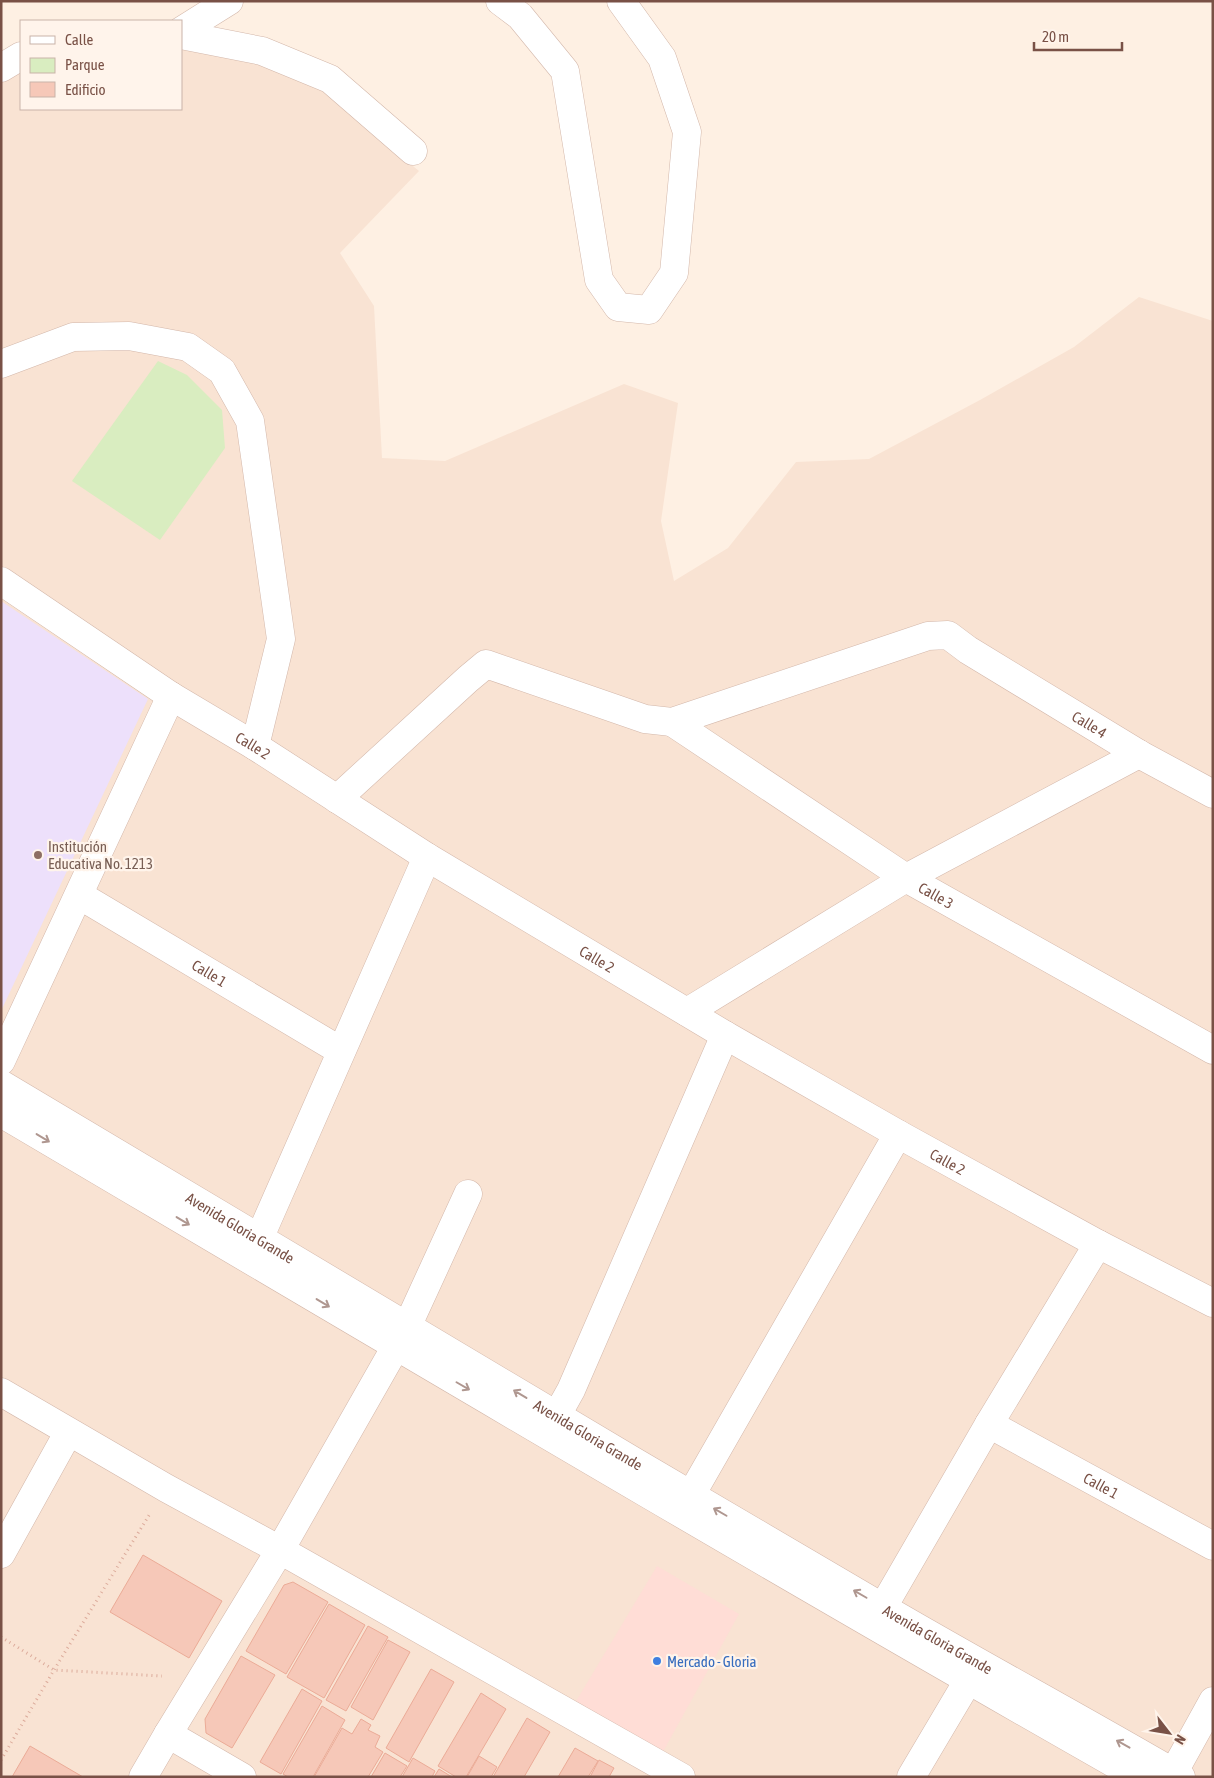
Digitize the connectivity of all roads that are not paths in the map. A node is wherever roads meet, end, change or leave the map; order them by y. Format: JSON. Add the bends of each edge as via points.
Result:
{"nodes":[{"id":1,"x":228,"y":1,"type":"edge"},
{"id":2,"x":500,"y":1,"type":"edge"},
{"id":3,"x":621,"y":1,"type":"edge"},
{"id":4,"x":182,"y":30,"type":"edge"},
{"id":5,"x":182,"y":35,"type":"edge"},
{"id":6,"x":20,"y":57,"type":"edge"},
{"id":7,"x":1,"y":68,"type":"edge"},
{"id":8,"x":413,"y":151,"type":"dead end"},
{"id":9,"x":1,"y":364,"type":"edge"},
{"id":10,"x":1,"y":580,"type":"edge"},
{"id":11,"x":170,"y":696,"type":"junction"},
{"id":12,"x":672,"y":722,"type":"junction"},
{"id":13,"x":255,"y":746,"type":"junction"},
{"id":14,"x":1139,"y":754,"type":"junction"},
{"id":15,"x":1213,"y":794,"type":"edge"},
{"id":16,"x":337,"y":799,"type":"junction"},
{"id":17,"x":427,"y":857,"type":"junction"},
{"id":18,"x":906,"y":878,"type":"junction"},
{"id":19,"x":79,"y":895,"type":"junction"},
{"id":20,"x":687,"y":1012,"type":"junction"},
{"id":21,"x":726,"y":1036,"type":"junction"},
{"id":22,"x":1213,"y":1050,"type":"edge"},
{"id":23,"x":340,"y":1052,"type":"junction"},
{"id":24,"x":1,"y":1061,"type":"edge"},
{"id":25,"x":1,"y":1084,"type":"edge"},
{"id":26,"x":1,"y":1113,"type":"edge"},
{"id":27,"x":898,"y":1134,"type":"junction"},
{"id":28,"x":468,"y":1194,"type":"dead end"},
{"id":29,"x":1098,"y":1244,"type":"junction"},
{"id":30,"x":253,"y":1249,"type":"junction"},
{"id":31,"x":1213,"y":1303,"type":"edge"},
{"id":32,"x":401,"y":1337,"type":"junction"},
{"id":33,"x":1,"y":1392,"type":"edge"},
{"id":34,"x":557,"y":1415,"type":"junction"},
{"id":35,"x":989,"y":1424,"type":"junction"},
{"id":36,"x":68,"y":1433,"type":"junction"},
{"id":37,"x":692,"y":1495,"type":"junction"},
{"id":38,"x":1213,"y":1546,"type":"edge"},
{"id":39,"x":280,"y":1550,"type":"junction"},
{"id":40,"x":1,"y":1554,"type":"edge"},
{"id":41,"x":883,"y":1608,"type":"junction"},
{"id":42,"x":973,"y":1671,"type":"junction"},
{"id":43,"x":1213,"y":1701,"type":"edge"},
{"id":44,"x":168,"y":1734,"type":"junction"},
{"id":45,"x":1175,"y":1775,"type":"edge"},
{"id":46,"x":143,"y":1777,"type":"edge"},
{"id":47,"x":242,"y":1777,"type":"edge"},
{"id":48,"x":681,"y":1777,"type":"edge"},
{"id":49,"x":911,"y":1777,"type":"edge"},
{"id":50,"x":1138,"y":1777,"type":"edge"}],
"edges":[{"from":1,"to":4,"type":"street"},
{"from":2,"to":3,"type":"street","via":[[520,16],[565,71],[598,280],[618,307],[649,310],[674,273],[688,132],[662,58]]},
{"from":5,"to":8,"type":"street","via":[[262,51],[330,78]]},
{"from":6,"to":7,"type":"street"},
{"from":9,"to":13,"type":"street","via":[[73,336],[129,336],[188,347],[222,371],[250,421],[282,639]]},
{"from":10,"to":11,"type":"street","name":"Calle 2"},
{"from":11,"to":13,"type":"street","name":"Calle 2"},
{"from":11,"to":19,"type":"street"},
{"from":12,"to":14,"type":"street","name":"Calle 4","via":[[928,636],[948,635]]},
{"from":12,"to":16,"type":"street","via":[[646,720],[486,664]]},
{"from":12,"to":18,"type":"street","name":"Calle 3"},
{"from":13,"to":16,"type":"street","name":"Calle 2"},
{"from":14,"to":15,"type":"street","name":"Calle 4"},
{"from":14,"to":18,"type":"street"},
{"from":16,"to":17,"type":"street","name":"Calle 2"},
{"from":17,"to":20,"type":"street","name":"Calle 2"},
{"from":17,"to":23,"type":"street"},
{"from":18,"to":20,"type":"street"},
{"from":18,"to":22,"type":"street","name":"Calle 3"},
{"from":19,"to":23,"type":"street","name":"Calle 1"},
{"from":19,"to":24,"type":"street"},
{"from":20,"to":21,"type":"street","name":"Calle 2"},
{"from":21,"to":27,"type":"street","name":"Calle 2"},
{"from":21,"to":34,"type":"street","via":[[571,1390]]},
{"from":23,"to":30,"type":"street"},
{"from":25,"to":30,"type":"street","name":"Avenida Gloria Grande"},
{"from":26,"to":30,"type":"street","name":"Avenida Gloria Grande","one_way":true},
{"from":27,"to":29,"type":"street","name":"Calle 2"},
{"from":27,"to":37,"type":"street"},
{"from":28,"to":32,"type":"street"},
{"from":29,"to":31,"type":"street","name":"Calle 2"},
{"from":29,"to":35,"type":"street"},
{"from":30,"to":32,"type":"street","name":"Avenida Gloria Grande"},
{"from":34,"to":32,"type":"street","name":"Avenida Gloria Grande","one_way":true},
{"from":32,"to":39,"type":"street"},
{"from":32,"to":42,"type":"street","name":"Avenida Gloria Grande","one_way":true},
{"from":33,"to":36,"type":"street"},
{"from":34,"to":37,"type":"street","name":"Avenida Gloria Grande"},
{"from":35,"to":38,"type":"street","name":"Calle 1"},
{"from":35,"to":41,"type":"street"},
{"from":36,"to":39,"type":"street"},
{"from":36,"to":40,"type":"street"},
{"from":41,"to":37,"type":"street","name":"Avenida Gloria Grande","one_way":true},
{"from":39,"to":44,"type":"street"},
{"from":39,"to":48,"type":"street"},
{"from":41,"to":42,"type":"street","name":"Avenida Gloria Grande"},
{"from":45,"to":42,"type":"street","name":"Avenida Gloria Grande","one_way":true},
{"from":42,"to":49,"type":"street"},
{"from":42,"to":50,"type":"street","name":"Avenida Gloria Grande"},
{"from":43,"to":45,"type":"street"},
{"from":44,"to":46,"type":"street"},
{"from":44,"to":47,"type":"street"}]}
